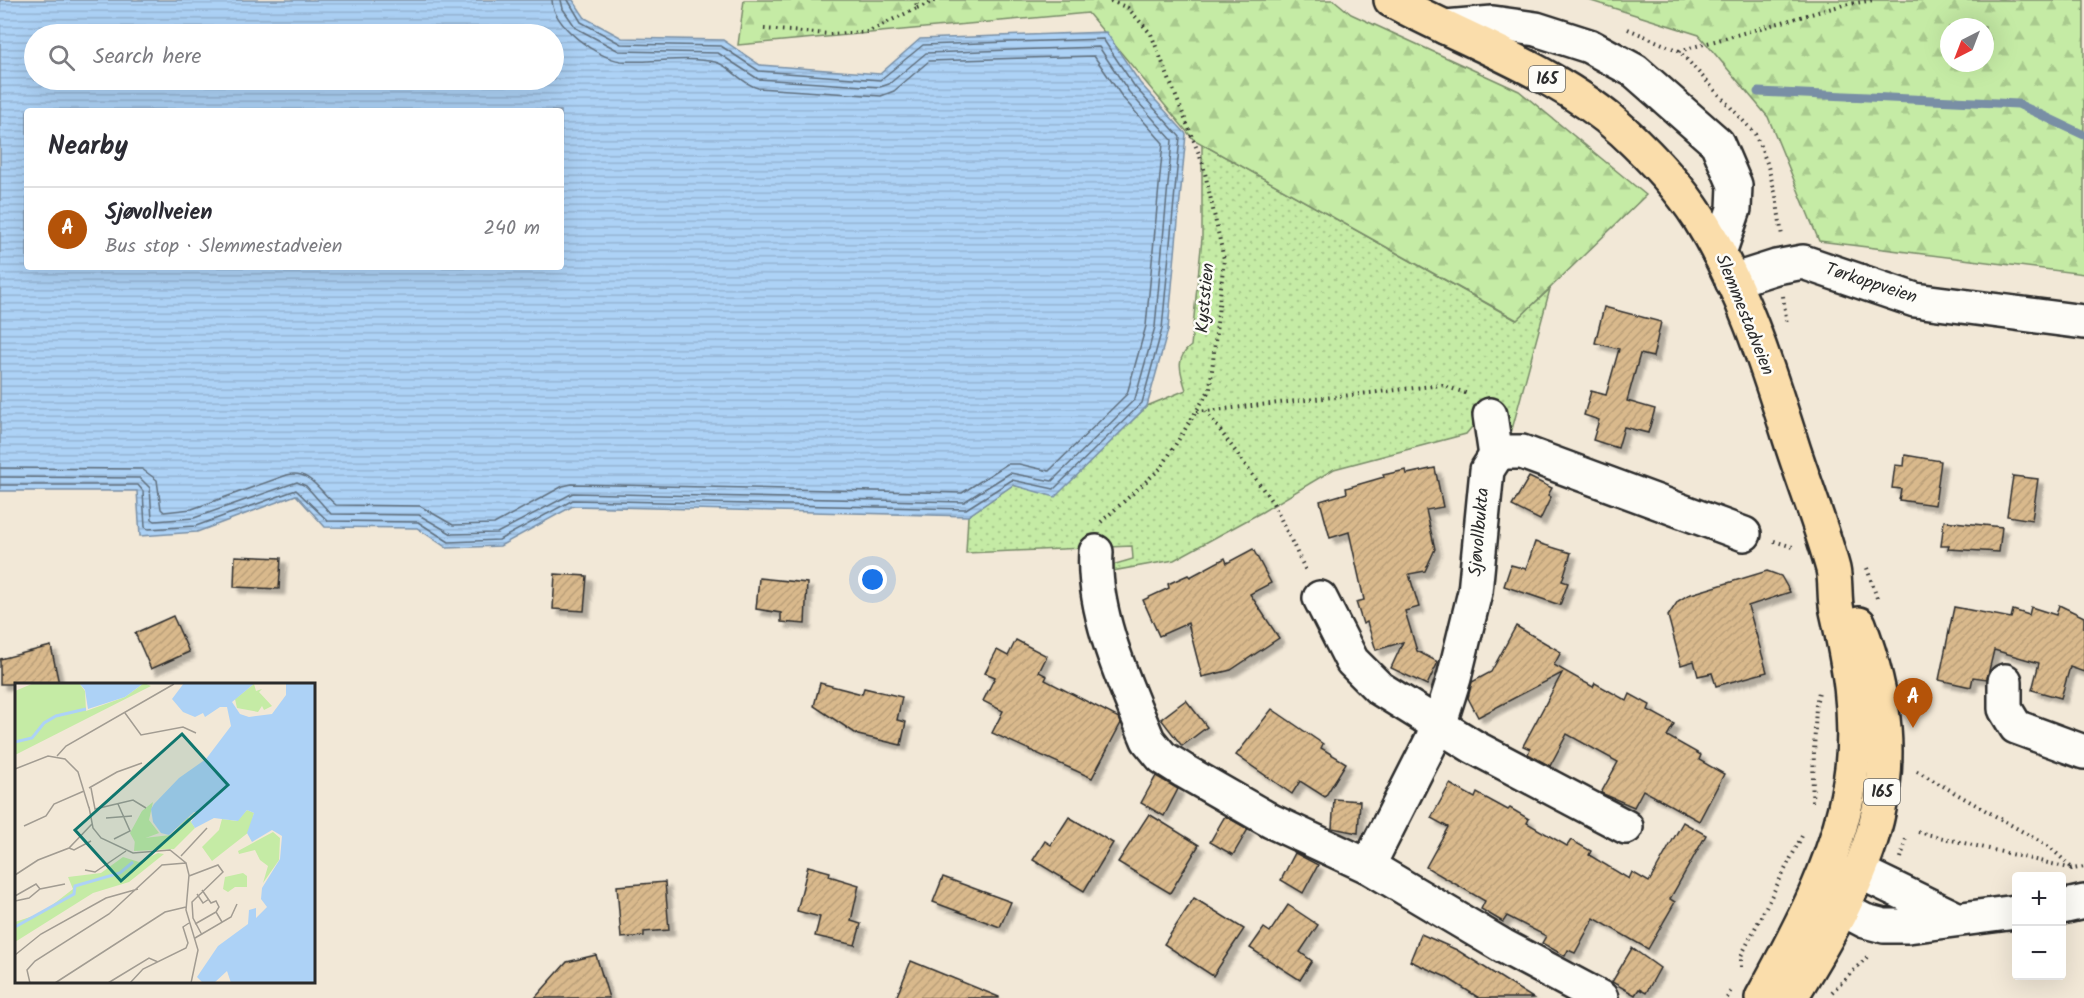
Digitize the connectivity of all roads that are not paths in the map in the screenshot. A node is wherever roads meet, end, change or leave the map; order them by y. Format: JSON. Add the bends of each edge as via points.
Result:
{"nodes":[{"id":1,"x":1391,"y":0,"type":"edge"},
{"id":2,"x":1445,"y":27,"type":"junction"},
{"id":3,"x":1725,"y":267,"type":"junction"},
{"id":4,"x":2084,"y":322,"type":"edge"},
{"id":5,"x":1490,"y":415,"type":"road end"},
{"id":6,"x":1496,"y":456,"type":"junction"},
{"id":7,"x":1744,"y":534,"type":"road end"},
{"id":8,"x":1096,"y":552,"type":"road end"},
{"id":9,"x":1834,"y":575,"type":"junction"},
{"id":10,"x":1320,"y":598,"type":"road end"},
{"id":11,"x":2005,"y":681,"type":"dead end"},
{"id":12,"x":1439,"y":726,"type":"junction"},
{"id":13,"x":2084,"y":752,"type":"edge"},
{"id":14,"x":1626,"y":827,"type":"dead end"},
{"id":15,"x":1368,"y":866,"type":"junction"},
{"id":16,"x":1860,"y":872,"type":"junction"},
{"id":17,"x":1822,"y":881,"type":"junction"},
{"id":18,"x":2084,"y":902,"type":"edge"},
{"id":19,"x":2066,"y":906,"type":"edge"},
{"id":20,"x":1844,"y":910,"type":"junction"},
{"id":21,"x":2012,"y":912,"type":"edge"},
{"id":22,"x":1955,"y":918,"type":"junction"},
{"id":23,"x":1748,"y":990,"type":"edge"},
{"id":24,"x":1601,"y":998,"type":"edge"},
{"id":25,"x":1790,"y":998,"type":"edge"}],
"edges":[{"from":1,"to":2,"type":"main road","name":"Slemmestadveien","number":"165"},
{"from":2,"to":3,"type":"main road","name":"Slemmestadveien","number":"165","via":[[1569,91],[1621,130],[1681,191]]},
{"from":2,"to":3,"type":"street","via":[[1493,23],[1536,29],[1589,46],[1635,71],[1717,143],[1735,185]]},
{"from":3,"to":4,"type":"street","name":"Tørkoppveien","via":[[1776,267],[1803,262],[1915,300]]},
{"from":3,"to":9,"type":"main road","name":"Slemmestadveien","number":"165","via":[[1743,303],[1780,405]]},
{"from":5,"to":6,"type":"street"},
{"from":6,"to":7,"type":"street","via":[[1522,452]]},
{"from":6,"to":12,"type":"street","name":"Sjøvollbukta","via":[[1485,477],[1475,592]]},
{"from":8,"to":15,"type":"street","via":[[1095,575],[1102,613],[1135,710],[1153,747],[1184,771],[1271,821]]},
{"from":9,"to":16,"type":"main road","name":"Slemmestadveien","number":"165","via":[[1863,636],[1885,721],[1880,807]]},
{"from":9,"to":17,"type":"main road","name":"Slemmestadveien","number":"165","via":[[1836,608],[1851,674],[1854,730],[1849,786]]},
{"from":10,"to":12,"type":"street","via":[[1352,661],[1364,675]]},
{"from":11,"to":13,"type":"street","via":[[2005,709],[2016,727]]},
{"from":12,"to":14,"type":"street"},
{"from":12,"to":15,"type":"street","name":"Sjøvollbukta"},
{"from":15,"to":24,"type":"street","via":[[1503,946]]},
{"from":16,"to":17,"type":"street"},
{"from":16,"to":20,"type":"main road","name":"Slemmestadveien","number":"165"},
{"from":16,"to":22,"type":"street"},
{"from":17,"to":20,"type":"street"},
{"from":17,"to":23,"type":"main road","name":"Slemmestadveien","number":"165","via":[[1808,913]]},
{"from":18,"to":19,"type":"street"},
{"from":20,"to":22,"type":"street","via":[[1884,926]]},
{"from":20,"to":25,"type":"main road","name":"Slemmestadveien","number":"165"},
{"from":21,"to":22,"type":"street"}]}
